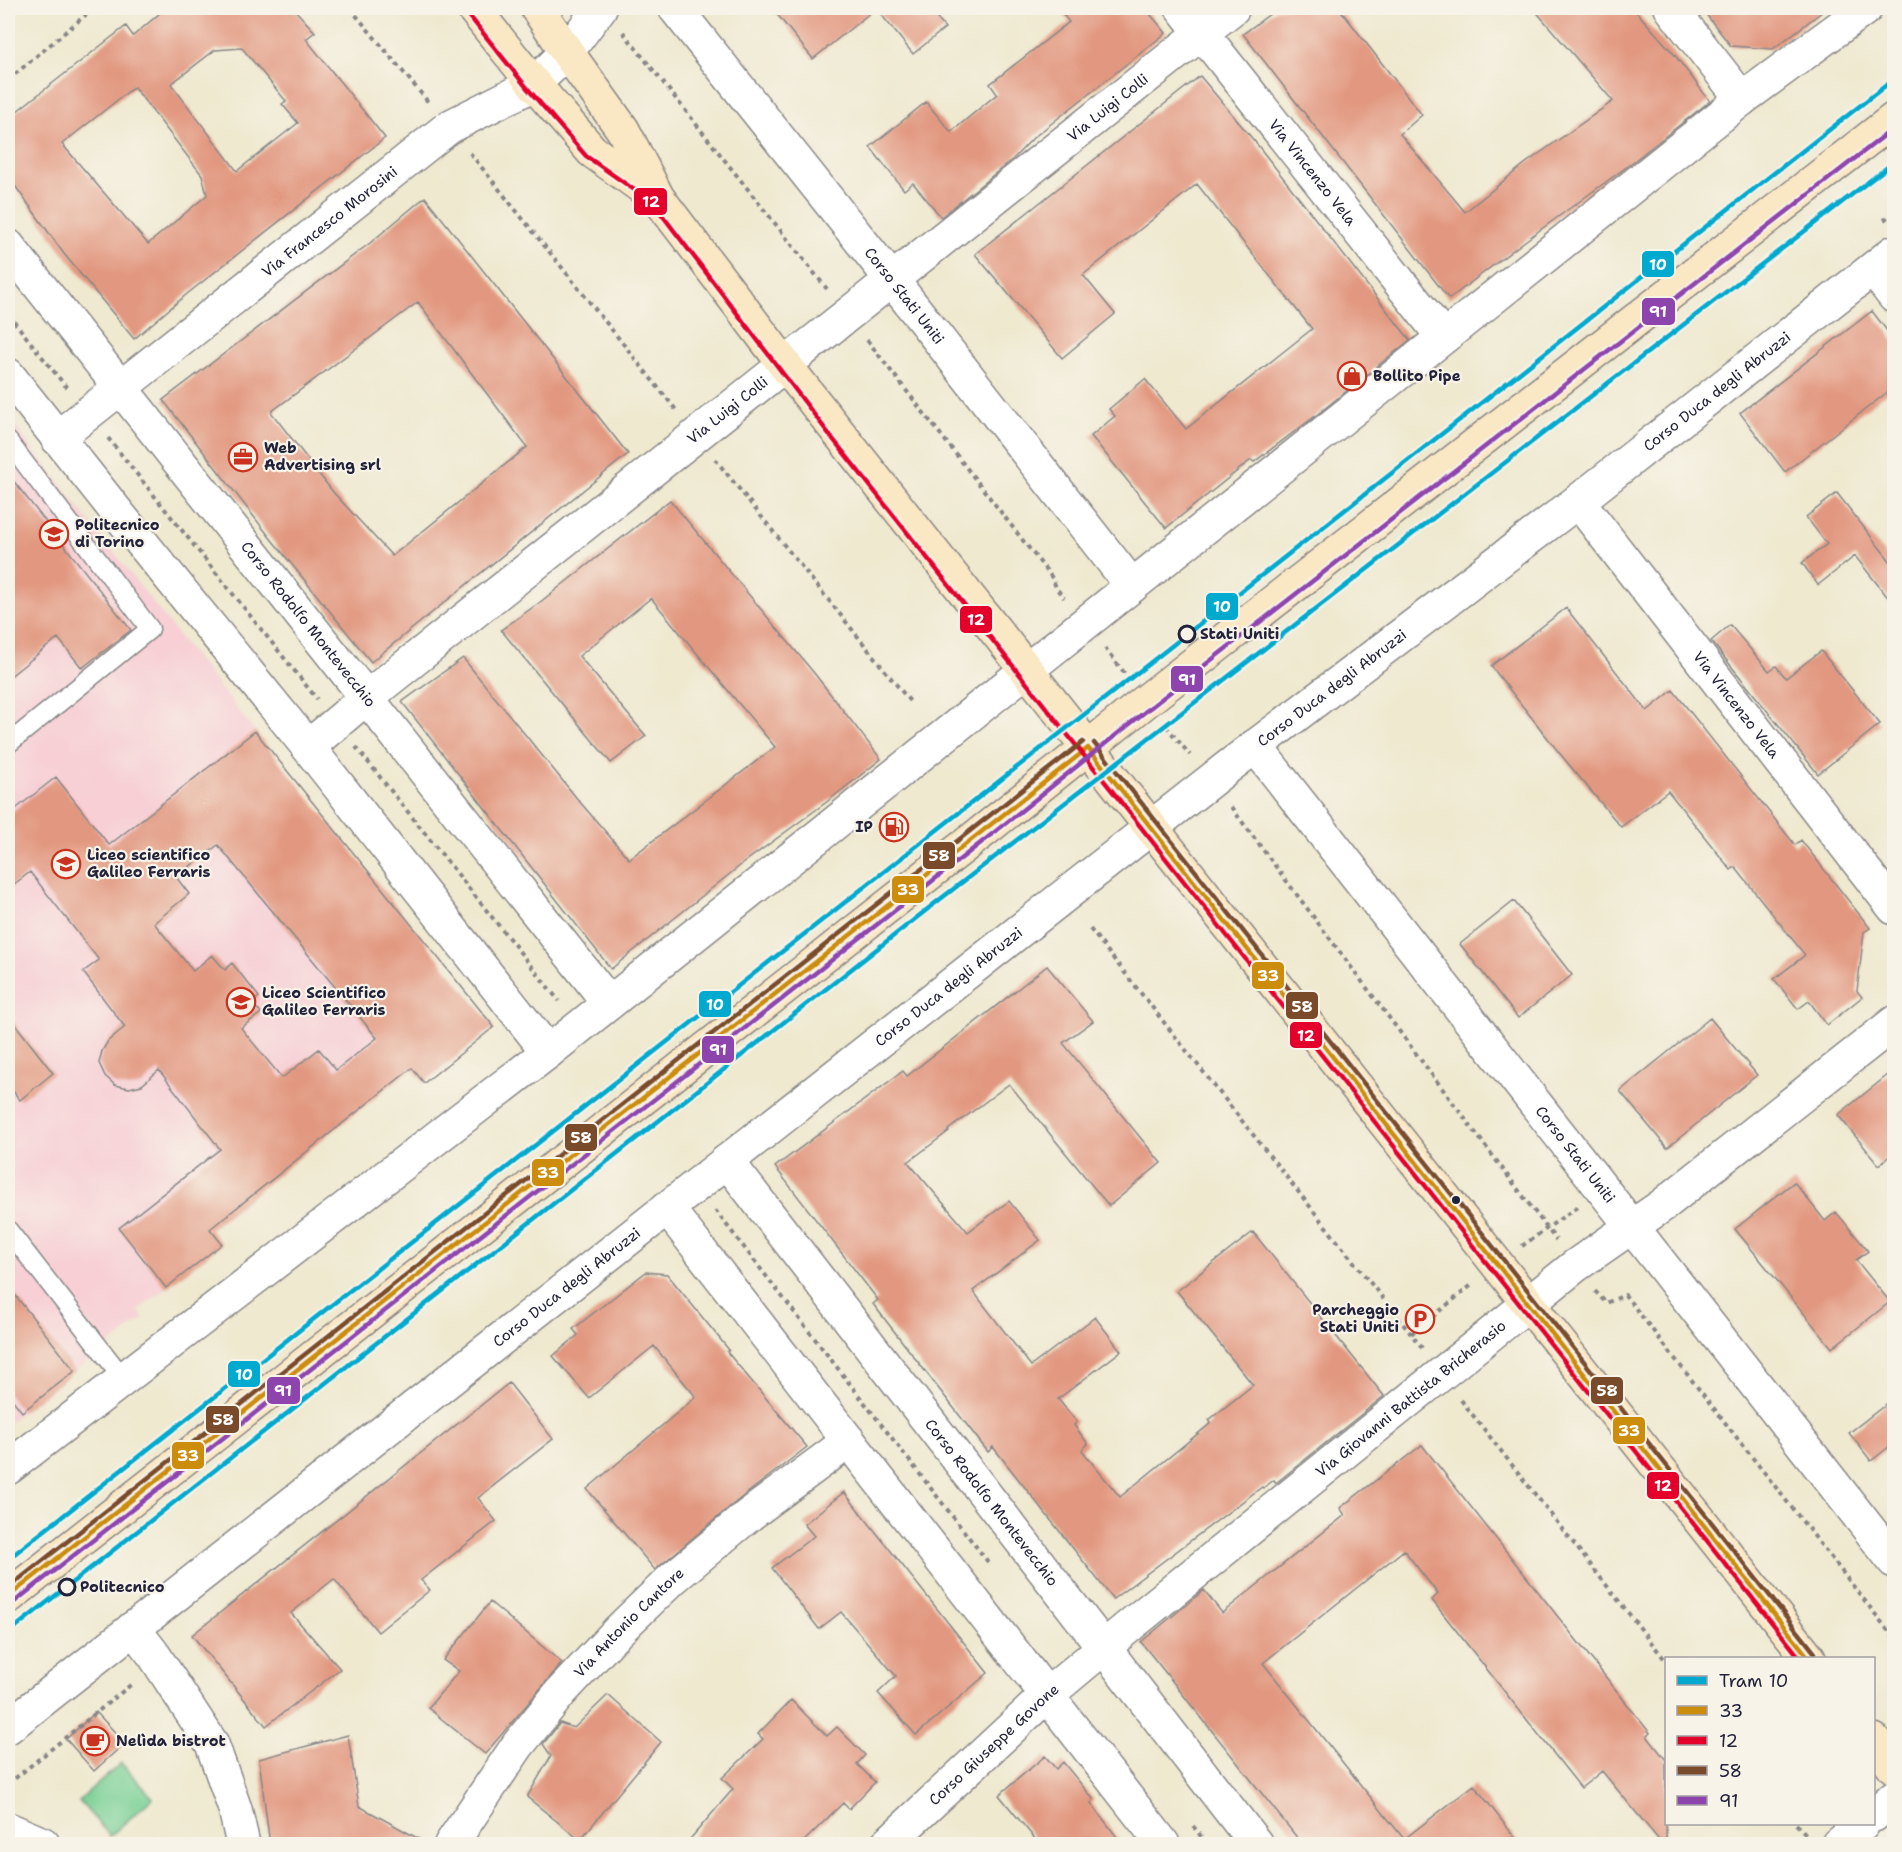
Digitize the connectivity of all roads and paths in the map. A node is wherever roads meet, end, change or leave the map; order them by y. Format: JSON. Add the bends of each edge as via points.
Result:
{"nodes":[{"id":1,"x":94,"y":8,"type":"edge"},
{"id":2,"x":350,"y":8,"type":"edge"},
{"id":3,"x":473,"y":8,"type":"edge"},
{"id":4,"x":537,"y":8,"type":"edge"},
{"id":5,"x":600,"y":8,"type":"edge"},
{"id":6,"x":675,"y":8,"type":"edge"},
{"id":7,"x":1233,"y":8,"type":"edge"},
{"id":8,"x":1671,"y":8,"type":"edge"},
{"id":9,"x":1866,"y":8,"type":"edge"},
{"id":10,"x":1192,"y":20,"type":"edge"},
{"id":11,"x":567,"y":52,"type":"junction"},
{"id":12,"x":8,"y":80,"type":"edge"},
{"id":13,"x":534,"y":84,"type":"junction"},
{"id":14,"x":1742,"y":99,"type":"junction"},
{"id":15,"x":1894,"y":119,"type":"edge"},
{"id":16,"x":449,"y":127,"type":"junction"},
{"id":17,"x":658,"y":198,"type":"junction"},
{"id":18,"x":8,"y":246,"type":"edge"},
{"id":19,"x":1884,"y":260,"type":"edge"},
{"id":20,"x":892,"y":280,"type":"junction"},
{"id":21,"x":1894,"y":296,"type":"edge"},
{"id":22,"x":8,"y":314,"type":"edge"},
{"id":23,"x":1443,"y":338,"type":"junction"},
{"id":24,"x":785,"y":365,"type":"junction"},
{"id":25,"x":8,"y":375,"type":"edge"},
{"id":26,"x":121,"y":389,"type":"junction"},
{"id":27,"x":88,"y":414,"type":"junction"},
{"id":28,"x":696,"y":435,"type":"junction"},
{"id":29,"x":57,"y":438,"type":"junction"},
{"id":30,"x":8,"y":441,"type":"edge"},
{"id":31,"x":1578,"y":501,"type":"junction"},
{"id":32,"x":1132,"y":586,"type":"junction"},
{"id":33,"x":1026,"y":670,"type":"junction"},
{"id":34,"x":366,"y":698,"type":"junction"},
{"id":35,"x":912,"y":704,"type":"dead end"},
{"id":36,"x":336,"y":723,"type":"junction"},
{"id":37,"x":8,"y":744,"type":"edge"},
{"id":38,"x":1255,"y":746,"type":"junction"},
{"id":39,"x":308,"y":747,"type":"junction"},
{"id":40,"x":1088,"y":748,"type":"junction"},
{"id":41,"x":1228,"y":804,"type":"dead end"},
{"id":42,"x":1151,"y":828,"type":"junction"},
{"id":43,"x":1894,"y":908,"type":"edge"},
{"id":44,"x":1090,"y":929,"type":"dead end"},
{"id":45,"x":609,"y":1003,"type":"junction"},
{"id":46,"x":1894,"y":1023,"type":"edge"},
{"id":47,"x":580,"y":1026,"type":"junction"},
{"id":48,"x":548,"y":1052,"type":"junction"},
{"id":49,"x":727,"y":1161,"type":"junction"},
{"id":50,"x":696,"y":1185,"type":"junction"},
{"id":51,"x":1604,"y":1189,"type":"junction"},
{"id":52,"x":667,"y":1208,"type":"junction"},
{"id":53,"x":1547,"y":1227,"type":"junction"},
{"id":54,"x":1633,"y":1227,"type":"junction"},
{"id":55,"x":8,"y":1230,"type":"edge"},
{"id":56,"x":1497,"y":1265,"type":"junction"},
{"id":57,"x":1575,"y":1266,"type":"junction"},
{"id":58,"x":1528,"y":1304,"type":"junction"},
{"id":59,"x":1411,"y":1334,"type":"junction"},
{"id":60,"x":1441,"y":1374,"type":"junction"},
{"id":61,"x":123,"y":1378,"type":"junction"},
{"id":62,"x":849,"y":1441,"type":"junction"},
{"id":63,"x":8,"y":1468,"type":"edge"},
{"id":64,"x":1894,"y":1561,"type":"edge"},
{"id":65,"x":993,"y":1568,"type":"dead end"},
{"id":66,"x":8,"y":1597,"type":"edge"},
{"id":67,"x":133,"y":1628,"type":"junction"},
{"id":68,"x":1894,"y":1638,"type":"edge"},
{"id":69,"x":1103,"y":1648,"type":"junction"},
{"id":70,"x":1807,"y":1657,"type":"edge"},
{"id":71,"x":1665,"y":1660,"type":"edge"},
{"id":72,"x":159,"y":1662,"type":"junction"},
{"id":73,"x":1047,"y":1695,"type":"junction"},
{"id":74,"x":8,"y":1727,"type":"edge"},
{"id":75,"x":1875,"y":1741,"type":"edge"},
{"id":76,"x":1894,"y":1767,"type":"edge"},
{"id":77,"x":8,"y":1784,"type":"edge"},
{"id":78,"x":1894,"y":1797,"type":"edge"},
{"id":79,"x":1875,"y":1814,"type":"edge"},
{"id":80,"x":1186,"y":1817,"type":"dead end"},
{"id":81,"x":1862,"y":1825,"type":"edge"},
{"id":82,"x":8,"y":1828,"type":"edge"},
{"id":83,"x":43,"y":1845,"type":"edge"},
{"id":84,"x":243,"y":1845,"type":"edge"},
{"id":85,"x":451,"y":1845,"type":"edge"},
{"id":86,"x":887,"y":1845,"type":"edge"},
{"id":87,"x":1163,"y":1845,"type":"edge"},
{"id":88,"x":1207,"y":1845,"type":"edge"},
{"id":89,"x":1256,"y":1845,"type":"edge"},
{"id":90,"x":1838,"y":1845,"type":"edge"}],
"edges":[{"from":1,"to":12,"type":"path"},
{"from":2,"to":16,"type":"path"},
{"from":3,"to":13,"type":"main road"},
{"from":4,"to":11,"type":"main road"},
{"from":5,"to":11,"type":"street","name":"Via Francesco Morosini"},
{"from":6,"to":20,"type":"street","name":"Corso Stati Uniti"},
{"from":7,"to":10,"type":"street","name":"Via Luigi Colli"},
{"from":8,"to":14,"type":"street"},
{"from":9,"to":14,"type":"street"},
{"from":10,"to":20,"type":"street","name":"Via Luigi Colli"},
{"from":10,"to":23,"type":"street","name":"Via Vincenzo Vela"},
{"from":11,"to":13,"type":"street","name":"Via Francesco Morosini"},
{"from":11,"to":17,"type":"main road","via":[[623,130]]},
{"from":13,"to":16,"type":"street","name":"Via Francesco Morosini"},
{"from":13,"to":17,"type":"main road","via":[[592,151]]},
{"from":14,"to":23,"type":"street"},
{"from":15,"to":40,"type":"main road"},
{"from":16,"to":26,"type":"street","name":"Via Francesco Morosini"},
{"from":16,"to":28,"type":"path"},
{"from":17,"to":24,"type":"main road"},
{"from":18,"to":26,"type":"street","name":"Corso Rodolfo Montevecchio"},
{"from":19,"to":21,"type":"street"},
{"from":19,"to":31,"type":"street","name":"Corso Duca degli Abruzzi"},
{"from":20,"to":24,"type":"street","name":"Via Luigi Colli"},
{"from":20,"to":32,"type":"street","name":"Corso Stati Uniti"},
{"from":22,"to":27,"type":"path"},
{"from":23,"to":32,"type":"street"},
{"from":24,"to":28,"type":"street","name":"Via Luigi Colli"},
{"from":24,"to":33,"type":"main road"},
{"from":25,"to":29,"type":"street"},
{"from":26,"to":27,"type":"street","name":"Via Francesco Morosini"},
{"from":26,"to":34,"type":"street","name":"Corso Rodolfo Montevecchio"},
{"from":27,"to":29,"type":"street","name":"Via Francesco Morosini"},
{"from":27,"to":36,"type":"path"},
{"from":28,"to":34,"type":"street","name":"Via Luigi Colli"},
{"from":28,"to":35,"type":"path"},
{"from":29,"to":39,"type":"street"},
{"from":30,"to":37,"type":"lane","via":[[150,629]]},
{"from":31,"to":38,"type":"street","name":"Corso Duca degli Abruzzi"},
{"from":31,"to":43,"type":"street","name":"Via Vincenzo Vela"},
{"from":32,"to":33,"type":"street"},
{"from":33,"to":40,"type":"main road"},
{"from":33,"to":45,"type":"street"},
{"from":34,"to":36,"type":"street","name":"Via Luigi Colli"},
{"from":34,"to":45,"type":"street","name":"Corso Rodolfo Montevecchio"},
{"from":36,"to":39,"type":"street","name":"Via Luigi Colli"},
{"from":36,"to":47,"type":"path"},
{"from":38,"to":42,"type":"street","name":"Corso Duca degli Abruzzi"},
{"from":38,"to":51,"type":"street","name":"Corso Stati Uniti"},
{"from":39,"to":48,"type":"street"},
{"from":40,"to":42,"type":"main road"},
{"from":40,"to":66,"type":"main road"},
{"from":41,"to":53,"type":"path"},
{"from":42,"to":49,"type":"street","name":"Corso Duca degli Abruzzi"},
{"from":42,"to":56,"type":"main road"},
{"from":44,"to":59,"type":"path"},
{"from":45,"to":47,"type":"street"},
{"from":46,"to":54,"type":"street","name":"Via Giovanni Battista Bricherasio"},
{"from":47,"to":48,"type":"street"},
{"from":48,"to":61,"type":"street"},
{"from":49,"to":50,"type":"street","name":"Corso Duca degli Abruzzi"},
{"from":49,"to":69,"type":"street","name":"Corso Rodolfo Montevecchio"},
{"from":50,"to":52,"type":"street","name":"Corso Duca degli Abruzzi"},
{"from":50,"to":65,"type":"path"},
{"from":51,"to":53,"type":"path"},
{"from":51,"to":54,"type":"street","name":"Corso Stati Uniti"},
{"from":52,"to":62,"type":"street"},
{"from":52,"to":67,"type":"street","name":"Corso Duca degli Abruzzi"},
{"from":53,"to":56,"type":"path"},
{"from":53,"to":57,"type":"path"},
{"from":54,"to":57,"type":"street","name":"Via Giovanni Battista Bricherasio"},
{"from":54,"to":64,"type":"street","name":"Corso Stati Uniti"},
{"from":55,"to":61,"type":"lane"},
{"from":56,"to":58,"type":"main road"},
{"from":56,"to":59,"type":"path"},
{"from":57,"to":58,"type":"street","name":"Via Giovanni Battista Bricherasio"},
{"from":57,"to":68,"type":"path","via":[[1606,1303],[1625,1295]]},
{"from":58,"to":60,"type":"street","name":"Via Giovanni Battista Bricherasio"},
{"from":58,"to":70,"type":"main road"},
{"from":59,"to":60,"type":"path"},
{"from":60,"to":69,"type":"street","name":"Via Giovanni Battista Bricherasio"},
{"from":60,"to":71,"type":"path"},
{"from":61,"to":63,"type":"street"},
{"from":62,"to":73,"type":"street"},
{"from":62,"to":85,"type":"street","name":"Via Antonio Cantore","via":[[749,1515],[672,1579],[619,1630],[518,1745]]},
{"from":67,"to":72,"type":"street"},
{"from":67,"to":74,"type":"street","name":"Corso Duca degli Abruzzi"},
{"from":69,"to":73,"type":"street","name":"Corso Giuseppe Govone"},
{"from":69,"to":89,"type":"street","name":"Corso Rodolfo Montevecchio"},
{"from":72,"to":77,"type":"path"},
{"from":72,"to":84,"type":"street","via":[[212,1744]]},
{"from":73,"to":86,"type":"street","name":"Corso Giuseppe Govone"},
{"from":73,"to":87,"type":"street"},
{"from":75,"to":76,"type":"main road"},
{"from":78,"to":79,"type":"street"},
{"from":80,"to":88,"type":"path"},
{"from":81,"to":90,"type":"street"},
{"from":82,"to":83,"type":"street"}]}
